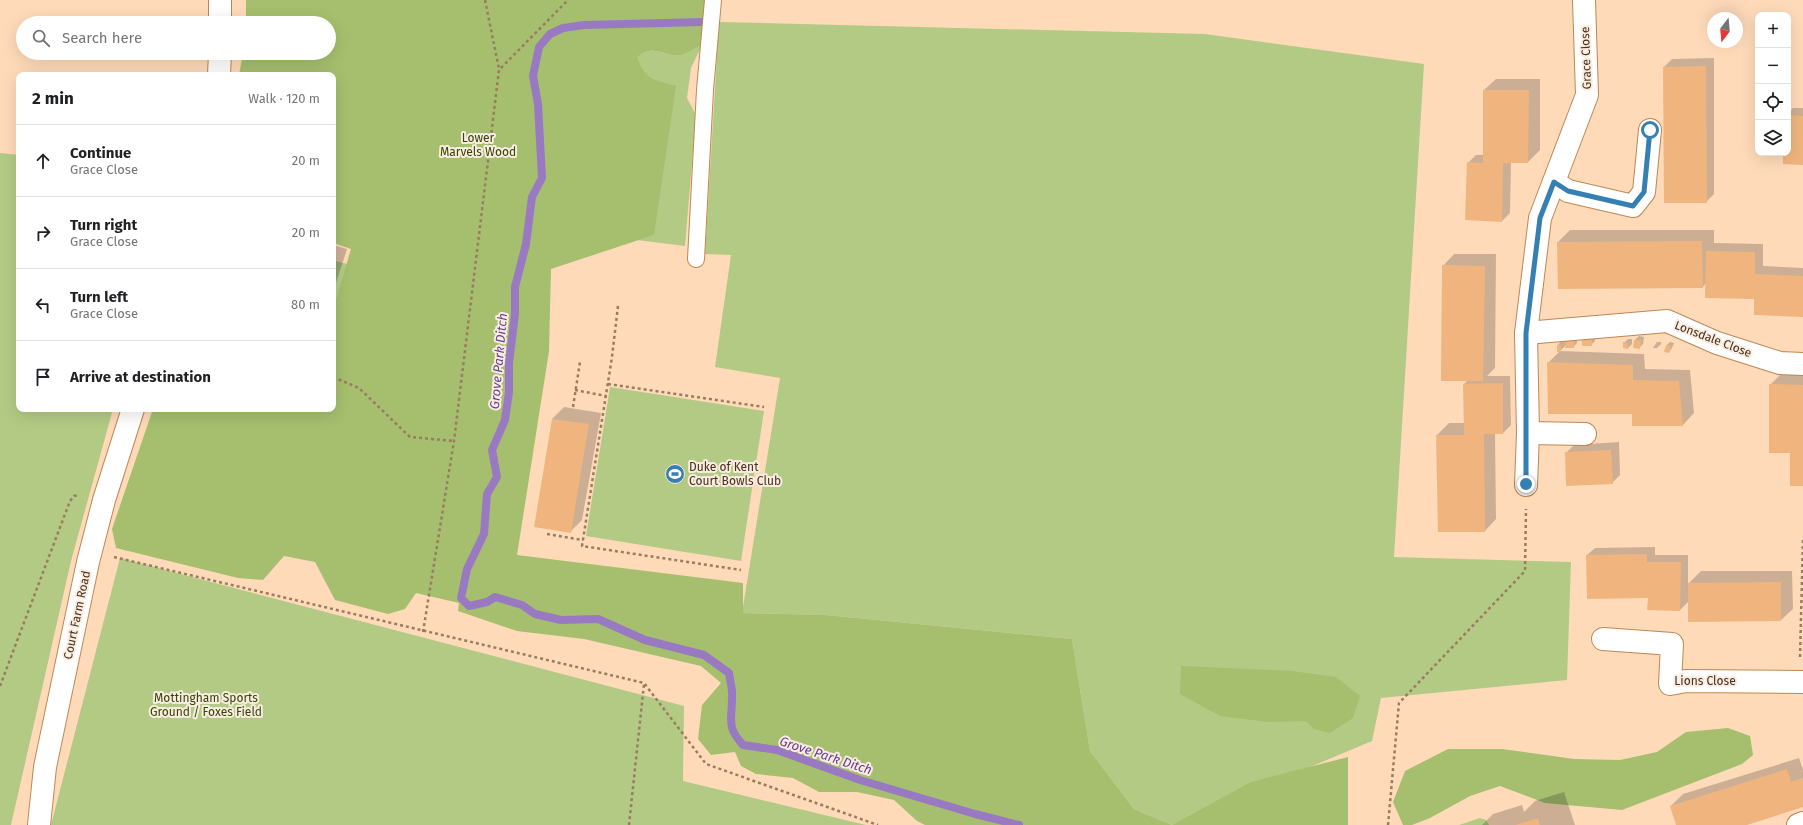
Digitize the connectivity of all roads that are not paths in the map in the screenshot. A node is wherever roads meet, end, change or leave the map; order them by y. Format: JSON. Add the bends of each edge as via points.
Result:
{"nodes":[{"id":1,"x":220,"y":0,"type":"edge"},
{"id":2,"x":713,"y":0,"type":"edge"},
{"id":3,"x":1584,"y":0,"type":"edge"},
{"id":4,"x":220,"y":16,"type":"edge"},
{"id":5,"x":220,"y":60,"type":"edge"},
{"id":6,"x":219,"y":72,"type":"edge"},
{"id":7,"x":1650,"y":130,"type":"dead end"},
{"id":8,"x":1554,"y":182,"type":"junction"},
{"id":9,"x":696,"y":259,"type":"dead end"},
{"id":10,"x":1526,"y":333,"type":"junction"},
{"id":11,"x":1803,"y":364,"type":"edge"},
{"id":12,"x":132,"y":412,"type":"edge"},
{"id":13,"x":1528,"y":433,"type":"junction"},
{"id":14,"x":1585,"y":434,"type":"dead end"},
{"id":15,"x":1526,"y":484,"type":"road end"},
{"id":16,"x":1603,"y":640,"type":"dead end"},
{"id":17,"x":1801,"y":682,"type":"edge"},
{"id":18,"x":1803,"y":823,"type":"edge"},
{"id":19,"x":39,"y":825,"type":"edge"},
{"id":20,"x":1798,"y":825,"type":"edge"}],
"edges":[{"from":1,"to":4,"type":"street"},
{"from":2,"to":9,"type":"lane","via":[[705,90]]},
{"from":3,"to":8,"type":"street","name":"Grace Close","via":[[1587,95]]},
{"from":5,"to":6,"type":"street"},
{"from":7,"to":8,"type":"street","via":[[1644,192],[1633,206],[1568,191]]},
{"from":8,"to":10,"type":"street","name":"Grace Close","via":[[1540,218]]},
{"from":10,"to":11,"type":"street","name":"Lonsdale Close","via":[[1667,321],[1745,352],[1780,363]]},
{"from":10,"to":13,"type":"street","name":"Grace Close"},
{"from":12,"to":19,"type":"street","name":"Court Farm Road","via":[[90,551],[45,768]]},
{"from":13,"to":14,"type":"street"},
{"from":13,"to":15,"type":"street","name":"Grace Close"},
{"from":16,"to":17,"type":"street","name":"Lions Close","via":[[1672,644],[1670,684],[1686,681]]},
{"from":18,"to":20,"type":"street"}]}
